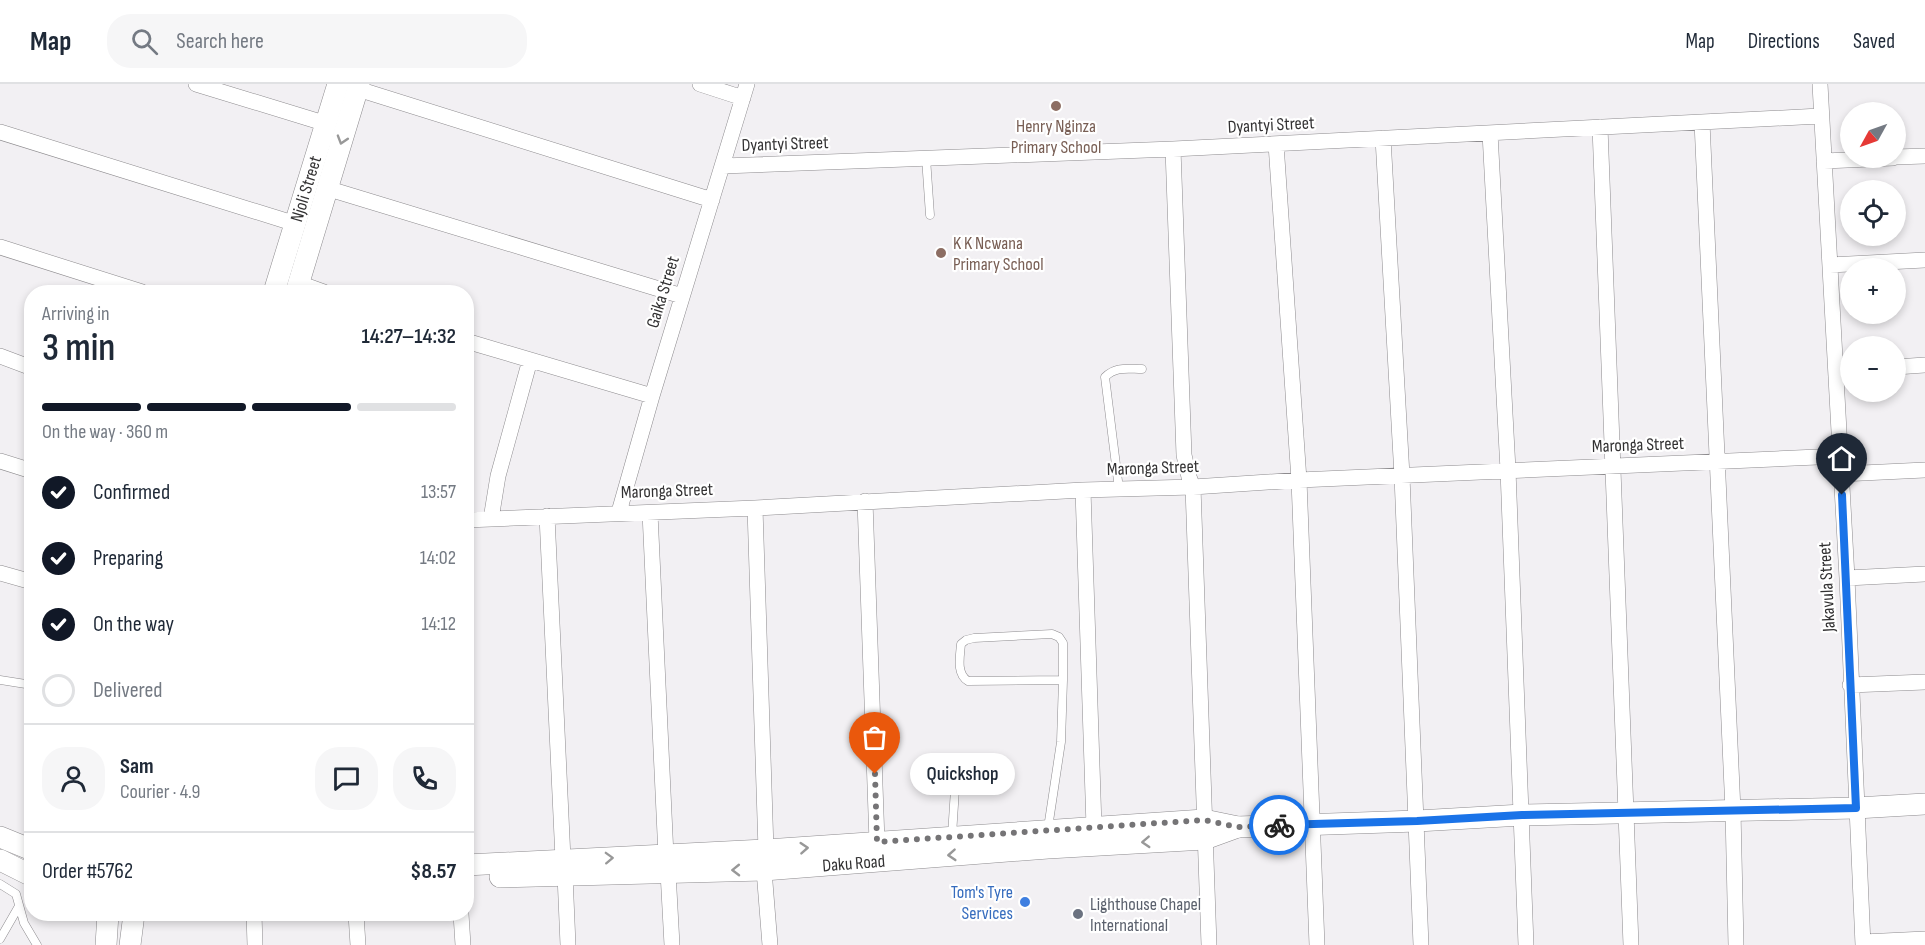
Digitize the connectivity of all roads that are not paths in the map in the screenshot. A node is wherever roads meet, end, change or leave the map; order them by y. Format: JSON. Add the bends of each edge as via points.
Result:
{"nodes":[{"id":1,"x":196,"y":84,"type":"edge"},
{"id":2,"x":700,"y":84,"type":"edge"},
{"id":3,"x":1820,"y":84,"type":"edge"},
{"id":4,"x":352,"y":86,"type":"edge"},
{"id":5,"x":745,"y":91,"type":"edge"},
{"id":6,"x":1820,"y":116,"type":"junction"},
{"id":7,"x":1702,"y":122,"type":"junction"},
{"id":8,"x":327,"y":124,"type":"junction"},
{"id":9,"x":1600,"y":127,"type":"junction"},
{"id":10,"x":0,"y":132,"type":"edge"},
{"id":11,"x":1490,"y":133,"type":"junction"},
{"id":12,"x":1383,"y":138,"type":"junction"},
{"id":13,"x":1276,"y":144,"type":"junction"},
{"id":14,"x":1173,"y":149,"type":"junction"},
{"id":15,"x":1925,"y":156,"type":"edge"},
{"id":16,"x":1906,"y":157,"type":"edge"},
{"id":17,"x":926,"y":158,"type":"junction"},
{"id":18,"x":1840,"y":160,"type":"edge"},
{"id":19,"x":1824,"y":161,"type":"junction"},
{"id":20,"x":723,"y":166,"type":"junction"},
{"id":21,"x":326,"y":188,"type":"junction"},
{"id":22,"x":712,"y":200,"type":"junction"},
{"id":23,"x":930,"y":215,"type":"dead end"},
{"id":24,"x":296,"y":224,"type":"junction"},
{"id":25,"x":0,"y":247,"type":"edge"},
{"id":26,"x":1925,"y":260,"type":"edge"},
{"id":27,"x":1830,"y":265,"type":"junction"},
{"id":28,"x":120,"y":285,"type":"edge"},
{"id":29,"x":276,"y":285,"type":"edge"},
{"id":30,"x":298,"y":285,"type":"edge"},
{"id":31,"x":682,"y":296,"type":"junction"},
{"id":32,"x":474,"y":343,"type":"edge"},
{"id":33,"x":1840,"y":346,"type":"edge"},
{"id":34,"x":0,"y":356,"type":"edge"},
{"id":35,"x":530,"y":360,"type":"junction"},
{"id":36,"x":24,"y":365,"type":"edge"},
{"id":37,"x":1925,"y":365,"type":"edge"},
{"id":38,"x":1906,"y":366,"type":"edge"},
{"id":39,"x":1142,"y":369,"type":"dead end"},
{"id":40,"x":652,"y":396,"type":"junction"},
{"id":41,"x":1842,"y":402,"type":"edge"},
{"id":42,"x":1840,"y":456,"type":"junction"},
{"id":43,"x":0,"y":461,"type":"edge"},
{"id":44,"x":1716,"y":461,"type":"junction"},
{"id":45,"x":1612,"y":465,"type":"junction"},
{"id":46,"x":24,"y":468,"type":"edge"},
{"id":47,"x":1508,"y":470,"type":"junction"},
{"id":48,"x":1925,"y":470,"type":"edge"},
{"id":49,"x":1841,"y":474,"type":"junction"},
{"id":50,"x":1402,"y":476,"type":"junction"},
{"id":51,"x":1299,"y":480,"type":"junction"},
{"id":52,"x":1193,"y":488,"type":"junction"},
{"id":53,"x":1119,"y":489,"type":"junction"},
{"id":54,"x":1083,"y":490,"type":"junction"},
{"id":55,"x":865,"y":501,"type":"junction"},
{"id":56,"x":755,"y":508,"type":"junction"},
{"id":57,"x":619,"y":512,"type":"junction"},
{"id":58,"x":650,"y":513,"type":"junction"},
{"id":59,"x":547,"y":516,"type":"junction"},
{"id":60,"x":491,"y":519,"type":"junction"},
{"id":61,"x":474,"y":520,"type":"edge"},
{"id":62,"x":0,"y":573,"type":"edge"},
{"id":63,"x":1925,"y":574,"type":"edge"},
{"id":64,"x":1847,"y":578,"type":"junction"},
{"id":65,"x":24,"y":580,"type":"edge"},
{"id":66,"x":0,"y":680,"type":"edge"},
{"id":67,"x":1063,"y":680,"type":"junction"},
{"id":68,"x":1925,"y":682,"type":"edge"},
{"id":69,"x":24,"y":684,"type":"edge"},
{"id":70,"x":1850,"y":685,"type":"junction"},
{"id":71,"x":956,"y":774,"type":"dead end"},
{"id":72,"x":1925,"y":804,"type":"edge"},
{"id":73,"x":1856,"y":808,"type":"junction"},
{"id":74,"x":1733,"y":811,"type":"junction"},
{"id":75,"x":1626,"y":812,"type":"junction"},
{"id":76,"x":1522,"y":815,"type":"junction"},
{"id":77,"x":1417,"y":821,"type":"junction"},
{"id":78,"x":1312,"y":824,"type":"junction"},
{"id":79,"x":1095,"y":827,"type":"junction"},
{"id":80,"x":1204,"y":830,"type":"junction"},
{"id":81,"x":952,"y":836,"type":"junction"},
{"id":82,"x":0,"y":837,"type":"edge"},
{"id":83,"x":1048,"y":839,"type":"junction"},
{"id":84,"x":877,"y":842,"type":"junction"},
{"id":85,"x":24,"y":847,"type":"edge"},
{"id":86,"x":0,"y":860,"type":"edge"},
{"id":87,"x":765,"y":860,"type":"junction"},
{"id":88,"x":667,"y":864,"type":"junction"},
{"id":89,"x":474,"y":865,"type":"edge"},
{"id":90,"x":564,"y":867,"type":"junction"},
{"id":91,"x":24,"y":872,"type":"edge"},
{"id":92,"x":474,"y":877,"type":"edge"},
{"id":93,"x":0,"y":884,"type":"edge"},
{"id":94,"x":19,"y":906,"type":"junction"},
{"id":95,"x":108,"y":921,"type":"edge"},
{"id":96,"x":133,"y":921,"type":"edge"},
{"id":97,"x":254,"y":921,"type":"edge"},
{"id":98,"x":356,"y":921,"type":"edge"},
{"id":99,"x":461,"y":921,"type":"edge"},
{"id":100,"x":0,"y":939,"type":"edge"},
{"id":101,"x":1925,"y":939,"type":"edge"},
{"id":102,"x":1863,"y":943,"type":"edge"},
{"id":103,"x":37,"y":945,"type":"edge"},
{"id":104,"x":106,"y":945,"type":"edge"},
{"id":105,"x":130,"y":945,"type":"edge"},
{"id":106,"x":255,"y":945,"type":"edge"},
{"id":107,"x":358,"y":945,"type":"edge"},
{"id":108,"x":462,"y":945,"type":"edge"},
{"id":109,"x":568,"y":945,"type":"edge"},
{"id":110,"x":672,"y":945,"type":"edge"},
{"id":111,"x":771,"y":945,"type":"edge"},
{"id":112,"x":1209,"y":945,"type":"edge"},
{"id":113,"x":1317,"y":945,"type":"edge"},
{"id":114,"x":1421,"y":945,"type":"edge"},
{"id":115,"x":1526,"y":945,"type":"edge"},
{"id":116,"x":1630,"y":945,"type":"edge"},
{"id":117,"x":1736,"y":945,"type":"edge"}],
"edges":[{"from":1,"to":8,"type":"street"},
{"from":2,"to":5,"type":"street"},
{"from":3,"to":6,"type":"street","name":"Jakavula Street"},
{"from":4,"to":8,"type":"street","name":"Njoli Street"},
{"from":4,"to":21,"type":"street","name":"Njoli Street","one_way":true},
{"from":4,"to":22,"type":"street"},
{"from":5,"to":20,"type":"street","name":"Gaika Street"},
{"from":6,"to":7,"type":"street","name":"Dyantyi Street"},
{"from":6,"to":19,"type":"street","name":"Jakavula Street"},
{"from":7,"to":9,"type":"street","name":"Dyantyi Street"},
{"from":7,"to":44,"type":"street"},
{"from":8,"to":24,"type":"street","name":"Njoli Street"},
{"from":9,"to":11,"type":"street","name":"Dyantyi Street"},
{"from":9,"to":45,"type":"street"},
{"from":10,"to":24,"type":"street"},
{"from":11,"to":12,"type":"street","name":"Dyantyi Street"},
{"from":11,"to":47,"type":"street"},
{"from":12,"to":13,"type":"street","name":"Dyantyi Street"},
{"from":12,"to":50,"type":"street"},
{"from":13,"to":14,"type":"street","name":"Dyantyi Street"},
{"from":13,"to":51,"type":"street"},
{"from":14,"to":17,"type":"street","name":"Dyantyi Street"},
{"from":14,"to":52,"type":"street","via":[[1184,455]]},
{"from":15,"to":16,"type":"street"},
{"from":17,"to":20,"type":"street","name":"Dyantyi Street"},
{"from":17,"to":23,"type":"lane"},
{"from":18,"to":19,"type":"street"},
{"from":19,"to":27,"type":"street","name":"Jakavula Street"},
{"from":20,"to":22,"type":"street","name":"Gaika Street"},
{"from":21,"to":30,"type":"street","name":"Njoli Street"},
{"from":21,"to":31,"type":"street"},
{"from":22,"to":31,"type":"street","name":"Gaika Street"},
{"from":24,"to":29,"type":"street","name":"Njoli Street"},
{"from":25,"to":28,"type":"street"},
{"from":26,"to":27,"type":"street"},
{"from":27,"to":33,"type":"street","name":"Jakavula Street"},
{"from":31,"to":40,"type":"street","name":"Gaika Street"},
{"from":32,"to":35,"type":"street"},
{"from":34,"to":36,"type":"street"},
{"from":35,"to":40,"type":"street"},
{"from":35,"to":60,"type":"street","via":[[495,487]]},
{"from":37,"to":38,"type":"street"},
{"from":39,"to":53,"type":"lane","via":[[1112,370],[1105,377]]},
{"from":40,"to":57,"type":"street","name":"Gaika Street"},
{"from":41,"to":42,"type":"street","name":"Jakavula Street"},
{"from":42,"to":44,"type":"street","name":"Maronga Street"},
{"from":42,"to":49,"type":"street","name":"Jakavula Street"},
{"from":43,"to":46,"type":"street"},
{"from":44,"to":45,"type":"street","name":"Maronga Street"},
{"from":44,"to":74,"type":"street"},
{"from":45,"to":47,"type":"street","name":"Maronga Street"},
{"from":45,"to":75,"type":"street"},
{"from":47,"to":50,"type":"street","name":"Maronga Street"},
{"from":47,"to":76,"type":"street"},
{"from":48,"to":49,"type":"street"},
{"from":49,"to":64,"type":"street","name":"Jakavula Street"},
{"from":50,"to":51,"type":"street","name":"Maronga Street"},
{"from":50,"to":77,"type":"street"},
{"from":51,"to":52,"type":"street","name":"Maronga Street"},
{"from":51,"to":78,"type":"street"},
{"from":52,"to":53,"type":"street","name":"Maronga Street"},
{"from":52,"to":80,"type":"street"},
{"from":53,"to":54,"type":"street","name":"Maronga Street"},
{"from":54,"to":55,"type":"street","name":"Maronga Street"},
{"from":54,"to":79,"type":"street"},
{"from":55,"to":56,"type":"street","name":"Maronga Street"},
{"from":55,"to":84,"type":"street"},
{"from":56,"to":58,"type":"street","name":"Maronga Street"},
{"from":56,"to":87,"type":"street"},
{"from":57,"to":58,"type":"street","name":"Maronga Street"},
{"from":57,"to":59,"type":"street","name":"Maronga Street"},
{"from":58,"to":88,"type":"street"},
{"from":59,"to":60,"type":"street","name":"Maronga Street"},
{"from":59,"to":90,"type":"street"},
{"from":60,"to":61,"type":"street","name":"Maronga Street"},
{"from":62,"to":65,"type":"street"},
{"from":63,"to":64,"type":"street"},
{"from":64,"to":70,"type":"street","name":"Jakavula Street"},
{"from":66,"to":69,"type":"lane"},
{"from":67,"to":67,"type":"lane","via":[[1063,643],[1056,635],[974,638],[961,644],[960,672],[968,681]]},
{"from":67,"to":83,"type":"lane"},
{"from":68,"to":70,"type":"street"},
{"from":70,"to":73,"type":"street","name":"Jakavula Street"},
{"from":71,"to":81,"type":"lane"},
{"from":72,"to":73,"type":"street","name":"Daku Road"},
{"from":73,"to":74,"type":"street","name":"Daku Road"},
{"from":73,"to":102,"type":"street","name":"Jakavula Street"},
{"from":74,"to":75,"type":"street","name":"Daku Road"},
{"from":74,"to":117,"type":"street"},
{"from":75,"to":76,"type":"street","name":"Daku Road"},
{"from":75,"to":116,"type":"street"},
{"from":76,"to":77,"type":"street","name":"Daku Road"},
{"from":76,"to":115,"type":"street"},
{"from":77,"to":78,"type":"street","name":"Daku Road"},
{"from":77,"to":114,"type":"street"},
{"from":78,"to":80,"type":"street","name":"Daku Road"},
{"from":78,"to":113,"type":"street"},
{"from":79,"to":80,"type":"street","name":"Daku Road"},
{"from":79,"to":83,"type":"street","name":"Daku Road"},
{"from":80,"to":83,"type":"street","name":"Daku Road","one_way":true},
{"from":80,"to":112,"type":"street"},
{"from":81,"to":83,"type":"street","name":"Daku Road"},
{"from":81,"to":84,"type":"street","name":"Daku Road"},
{"from":82,"to":85,"type":"street"},
{"from":83,"to":87,"type":"street","name":"Daku Road","one_way":true},
{"from":87,"to":84,"type":"street","name":"Daku Road","one_way":true},
{"from":86,"to":91,"type":"street"},
{"from":87,"to":88,"type":"street","name":"Daku Road"},
{"from":87,"to":111,"type":"street"},
{"from":88,"to":90,"type":"street","name":"Daku Road"},
{"from":88,"to":110,"type":"street"},
{"from":89,"to":90,"type":"street","name":"Daku Road"},
{"from":90,"to":92,"type":"street","name":"Daku Road"},
{"from":90,"to":109,"type":"street"},
{"from":93,"to":94,"type":"lane","via":[[16,894]]},
{"from":94,"to":100,"type":"lane"},
{"from":94,"to":103,"type":"lane"},
{"from":95,"to":104,"type":"street"},
{"from":96,"to":105,"type":"street"},
{"from":97,"to":106,"type":"street"},
{"from":98,"to":107,"type":"street"},
{"from":99,"to":108,"type":"street"},
{"from":101,"to":102,"type":"street"}]}
